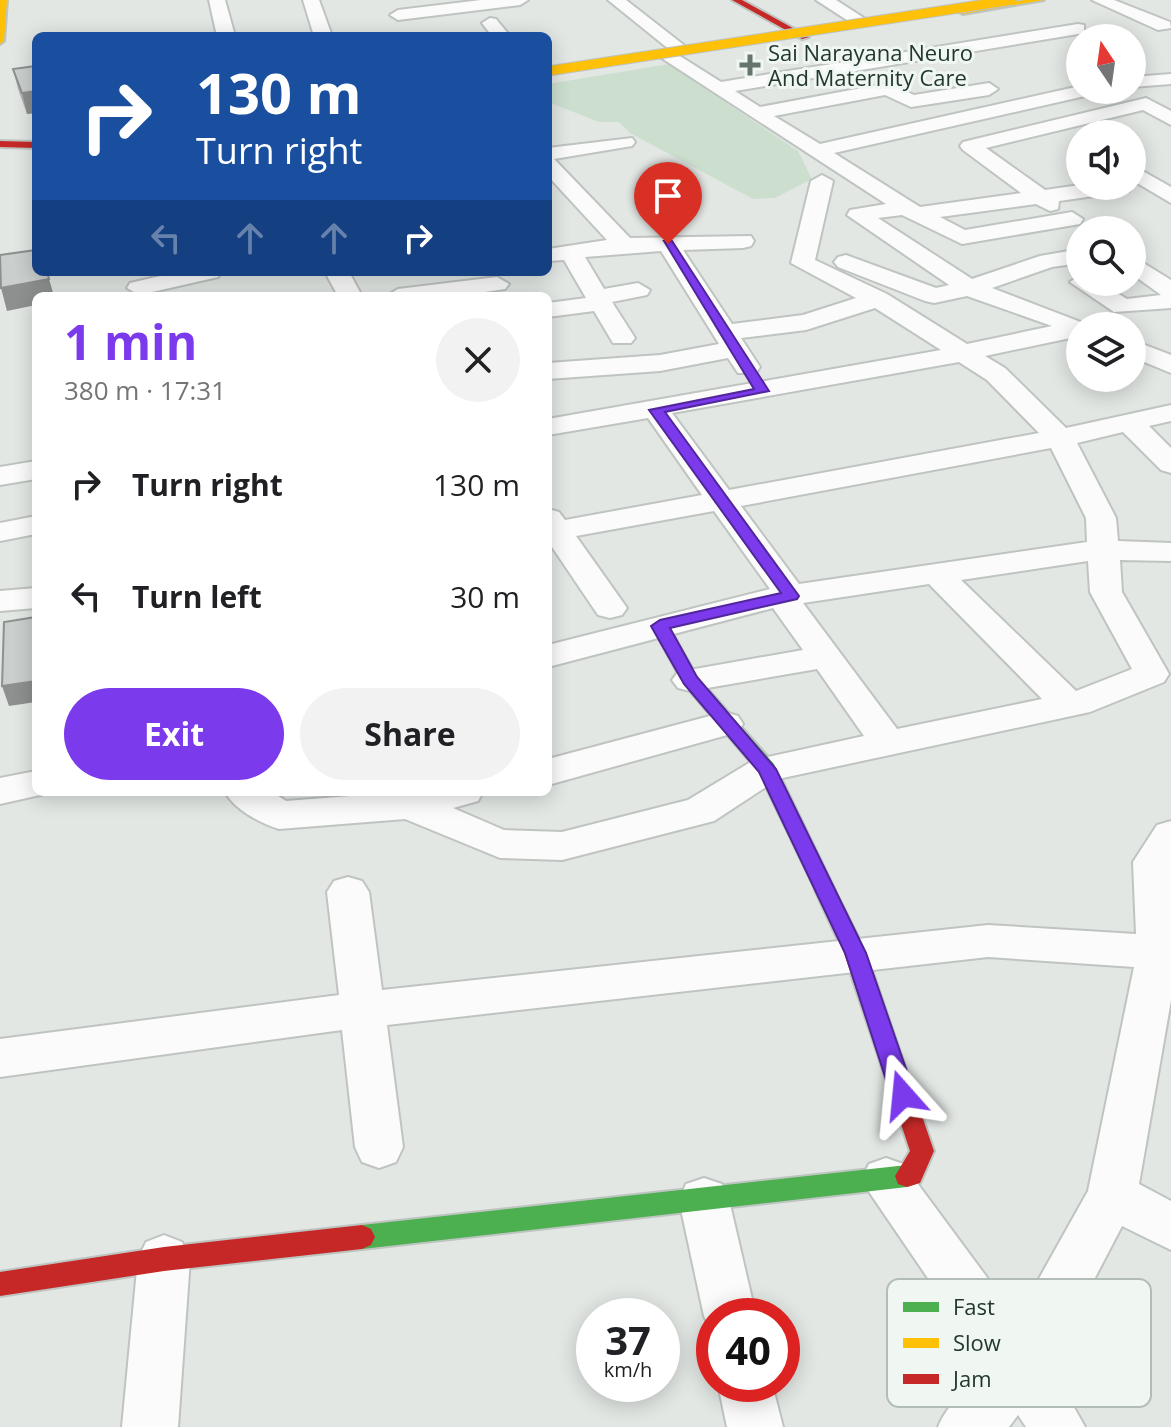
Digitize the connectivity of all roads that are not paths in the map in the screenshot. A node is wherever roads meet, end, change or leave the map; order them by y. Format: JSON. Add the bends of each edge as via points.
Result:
{"nodes":[{"id":1,"x":3,"y":0,"type":"edge"},
{"id":2,"x":217,"y":0,"type":"edge"},
{"id":3,"x":311,"y":0,"type":"edge"},
{"id":4,"x":520,"y":0,"type":"edge"},
{"id":5,"x":616,"y":0,"type":"edge"},
{"id":6,"x":736,"y":0,"type":"edge"},
{"id":7,"x":824,"y":0,"type":"edge"},
{"id":8,"x":979,"y":0,"type":"edge"},
{"id":9,"x":1040,"y":0,"type":"edge"},
{"id":10,"x":1100,"y":0,"type":"edge"},
{"id":11,"x":1015,"y":2,"type":"edge"},
{"id":12,"x":394,"y":7,"type":"edge"},
{"id":13,"x":861,"y":23,"type":"junction"},
{"id":14,"x":1066,"y":24,"type":"edge"},
{"id":15,"x":1164,"y":26,"type":"dead end"},
{"id":16,"x":1066,"y":31,"type":"edge"},
{"id":17,"x":225,"y":32,"type":"edge"},
{"id":18,"x":322,"y":32,"type":"edge"},
{"id":19,"x":408,"y":32,"type":"edge"},
{"id":20,"x":797,"y":32,"type":"junction"},
{"id":21,"x":0,"y":41,"type":"edge"},
{"id":22,"x":672,"y":52,"type":"junction"},
{"id":23,"x":920,"y":55,"type":"junction"},
{"id":24,"x":552,"y":70,"type":"edge"},
{"id":25,"x":552,"y":70,"type":"edge"},
{"id":26,"x":1171,"y":79,"type":"edge"},
{"id":27,"x":1146,"y":81,"type":"edge"},
{"id":28,"x":719,"y":88,"type":"junction"},
{"id":29,"x":1066,"y":95,"type":"edge"},
{"id":30,"x":1038,"y":102,"type":"junction"},
{"id":31,"x":757,"y":113,"type":"junction"},
{"id":32,"x":1171,"y":119,"type":"edge"},
{"id":33,"x":1097,"y":120,"type":"edge"},
{"id":34,"x":1066,"y":123,"type":"edge"},
{"id":35,"x":1066,"y":129,"type":"edge"},
{"id":36,"x":625,"y":142,"type":"dead end"},
{"id":37,"x":32,"y":147,"type":"edge"},
{"id":38,"x":5,"y":153,"type":"edge"},
{"id":39,"x":552,"y":153,"type":"edge"},
{"id":40,"x":32,"y":156,"type":"edge"},
{"id":41,"x":819,"y":166,"type":"junction"},
{"id":42,"x":552,"y":168,"type":"edge"},
{"id":43,"x":1146,"y":179,"type":"edge"},
{"id":44,"x":1066,"y":193,"type":"edge"},
{"id":45,"x":1040,"y":197,"type":"junction"},
{"id":46,"x":1171,"y":197,"type":"edge"},
{"id":47,"x":910,"y":211,"type":"junction"},
{"id":48,"x":1067,"y":216,"type":"edge"},
{"id":49,"x":1066,"y":226,"type":"edge"},
{"id":50,"x":1000,"y":231,"type":"junction"},
{"id":51,"x":743,"y":241,"type":"dead end"},
{"id":52,"x":668,"y":244,"type":"junction"},
{"id":53,"x":624,"y":245,"type":"junction"},
{"id":54,"x":806,"y":250,"type":"junction"},
{"id":55,"x":1066,"y":258,"type":"edge"},
{"id":56,"x":1048,"y":261,"type":"junction"},
{"id":57,"x":1151,"y":270,"type":"edge"},
{"id":58,"x":1066,"y":272,"type":"edge"},
{"id":59,"x":188,"y":276,"type":"edge"},
{"id":60,"x":497,"y":284,"type":"edge"},
{"id":61,"x":137,"y":285,"type":"edge"},
{"id":62,"x":969,"y":288,"type":"junction"},
{"id":63,"x":638,"y":290,"type":"dead end"},
{"id":64,"x":1171,"y":291,"type":"edge"},
{"id":65,"x":431,"y":292,"type":"edge"},
{"id":66,"x":1105,"y":296,"type":"edge"},
{"id":67,"x":878,"y":299,"type":"junction"},
{"id":68,"x":599,"y":300,"type":"junction"},
{"id":69,"x":1171,"y":301,"type":"edge"},
{"id":70,"x":552,"y":309,"type":"edge"},
{"id":71,"x":1066,"y":323,"type":"edge"},
{"id":72,"x":1066,"y":331,"type":"edge"},
{"id":73,"x":622,"y":338,"type":"dead end"},
{"id":74,"x":730,"y":341,"type":"junction"},
{"id":75,"x":963,"y":353,"type":"junction"},
{"id":76,"x":1146,"y":354,"type":"edge"},
{"id":77,"x":1171,"y":365,"type":"edge"},
{"id":78,"x":552,"y":371,"type":"edge"},
{"id":79,"x":763,"y":391,"type":"junction"},
{"id":80,"x":656,"y":410,"type":"junction"},
{"id":81,"x":1171,"y":413,"type":"edge"},
{"id":82,"x":1129,"y":423,"type":"junction"},
{"id":83,"x":552,"y":426,"type":"edge"},
{"id":84,"x":1060,"y":438,"type":"junction"},
{"id":85,"x":1171,"y":464,"type":"edge"},
{"id":86,"x":32,"y":471,"type":"edge"},
{"id":87,"x":0,"y":476,"type":"edge"},
{"id":88,"x":721,"y":500,"type":"junction"},
{"id":89,"x":32,"y":526,"type":"edge"},
{"id":90,"x":552,"y":527,"type":"edge"},
{"id":91,"x":552,"y":528,"type":"edge"},
{"id":92,"x":0,"y":532,"type":"edge"},
{"id":93,"x":1100,"y":550,"type":"junction"},
{"id":94,"x":1171,"y":552,"type":"edge"},
{"id":95,"x":937,"y":574,"type":"junction"},
{"id":96,"x":786,"y":596,"type":"junction"},
{"id":97,"x":32,"y":598,"type":"edge"},
{"id":98,"x":0,"y":601,"type":"edge"},
{"id":99,"x":610,"y":608,"type":"dead end"},
{"id":100,"x":660,"y":626,"type":"junction"},
{"id":101,"x":552,"y":655,"type":"edge"},
{"id":102,"x":825,"y":657,"type":"junction"},
{"id":103,"x":690,"y":680,"type":"junction"},
{"id":104,"x":1069,"y":705,"type":"junction"},
{"id":105,"x":725,"y":724,"type":"junction"},
{"id":106,"x":890,"y":745,"type":"junction"},
{"id":107,"x":767,"y":769,"type":"junction"},
{"id":108,"x":552,"y":771,"type":"edge"},
{"id":109,"x":32,"y":785,"type":"edge"},
{"id":110,"x":0,"y":791,"type":"edge"},
{"id":111,"x":250,"y":796,"type":"edge"},
{"id":112,"x":447,"y":796,"type":"edge"},
{"id":113,"x":409,"y":805,"type":"junction"},
{"id":114,"x":1171,"y":835,"type":"edge"},
{"id":115,"x":348,"y":892,"type":"dead end"},
{"id":116,"x":1158,"y":952,"type":"junction"},
{"id":117,"x":855,"y":953,"type":"junction"},
{"id":118,"x":360,"y":1010,"type":"junction"},
{"id":119,"x":0,"y":1058,"type":"edge"},
{"id":120,"x":379,"y":1147,"type":"dead end"},
{"id":121,"x":886,"y":1180,"type":"junction"},
{"id":122,"x":1112,"y":1195,"type":"junction"},
{"id":123,"x":704,"y":1200,"type":"junction"},
{"id":124,"x":1171,"y":1227,"type":"edge"},
{"id":125,"x":164,"y":1259,"type":"junction"},
{"id":126,"x":957,"y":1279,"type":"edge"},
{"id":127,"x":1067,"y":1279,"type":"edge"},
{"id":128,"x":0,"y":1284,"type":"edge"},
{"id":129,"x":726,"y":1298,"type":"edge"},
{"id":130,"x":749,"y":1402,"type":"edge"},
{"id":131,"x":990,"y":1407,"type":"edge"},
{"id":132,"x":1045,"y":1407,"type":"edge"},
{"id":133,"x":150,"y":1427,"type":"edge"},
{"id":134,"x":755,"y":1427,"type":"edge"},
{"id":135,"x":966,"y":1427,"type":"edge"},
{"id":136,"x":1057,"y":1427,"type":"edge"}],
"edges":[{"from":1,"to":21,"type":"main road"},
{"from":2,"to":17,"type":"street"},
{"from":3,"to":18,"type":"street"},
{"from":4,"to":12,"type":"street"},
{"from":5,"to":22,"type":"street"},
{"from":6,"to":20,"type":"main road"},
{"from":7,"to":13,"type":"street"},
{"from":8,"to":13,"type":"main road"},
{"from":9,"to":11,"type":"main road"},
{"from":10,"to":15,"type":"street"},
{"from":11,"to":13,"type":"main road"},
{"from":11,"to":14,"type":"street"},
{"from":11,"to":25,"type":"main road","bridge":true},
{"from":12,"to":19,"type":"street"},
{"from":13,"to":20,"type":"main road"},
{"from":13,"to":23,"type":"street"},
{"from":16,"to":23,"type":"street"},
{"from":20,"to":22,"type":"main road"},
{"from":22,"to":24,"type":"main road"},
{"from":22,"to":28,"type":"street"},
{"from":23,"to":28,"type":"street"},
{"from":23,"to":31,"type":"street","via":[[989,89],[911,101],[888,89]]},
{"from":26,"to":27,"type":"street"},
{"from":28,"to":31,"type":"street"},
{"from":29,"to":30,"type":"street"},
{"from":30,"to":34,"type":"street"},
{"from":30,"to":41,"type":"street"},
{"from":31,"to":41,"type":"street"},
{"from":32,"to":33,"type":"street","via":[[1146,104]]},
{"from":35,"to":45,"type":"street","via":[[970,146]]},
{"from":36,"to":39,"type":"street"},
{"from":37,"to":38,"type":"main road"},
{"from":38,"to":40,"type":"main road"},
{"from":41,"to":47,"type":"street"},
{"from":41,"to":54,"type":"street"},
{"from":42,"to":53,"type":"street"},
{"from":43,"to":46,"type":"street"},
{"from":44,"to":45,"type":"street"},
{"from":45,"to":47,"type":"street"},
{"from":45,"to":48,"type":"street"},
{"from":47,"to":50,"type":"street","via":[[962,237]]},
{"from":47,"to":62,"type":"street","via":[[858,215]]},
{"from":49,"to":50,"type":"street"},
{"from":50,"to":56,"type":"street"},
{"from":51,"to":52,"type":"street"},
{"from":52,"to":53,"type":"street"},
{"from":52,"to":74,"type":"street"},
{"from":53,"to":68,"type":"street","via":[[561,254]]},
{"from":54,"to":62,"type":"street","via":[[875,270],[934,296]]},
{"from":54,"to":67,"type":"street","via":[[803,263]]},
{"from":55,"to":56,"type":"street"},
{"from":56,"to":58,"type":"street"},
{"from":56,"to":62,"type":"street"},
{"from":57,"to":64,"type":"street"},
{"from":59,"to":61,"type":"street"},
{"from":60,"to":65,"type":"street"},
{"from":62,"to":71,"type":"street"},
{"from":63,"to":68,"type":"street"},
{"from":66,"to":69,"type":"street","via":[[1123,307]]},
{"from":67,"to":74,"type":"street"},
{"from":67,"to":75,"type":"street"},
{"from":68,"to":70,"type":"street"},
{"from":68,"to":73,"type":"street"},
{"from":72,"to":75,"type":"street"},
{"from":74,"to":78,"type":"street","via":[[660,363]]},
{"from":74,"to":79,"type":"street"},
{"from":75,"to":79,"type":"street"},
{"from":75,"to":84,"type":"street","via":[[996,374]]},
{"from":76,"to":77,"type":"street"},
{"from":79,"to":80,"type":"street"},
{"from":80,"to":83,"type":"street"},
{"from":80,"to":88,"type":"street"},
{"from":81,"to":82,"type":"street"},
{"from":82,"to":84,"type":"street"},
{"from":82,"to":85,"type":"street"},
{"from":84,"to":88,"type":"street"},
{"from":84,"to":93,"type":"street","via":[[1101,518]]},
{"from":86,"to":87,"type":"street"},
{"from":88,"to":90,"type":"street"},
{"from":88,"to":96,"type":"street"},
{"from":89,"to":92,"type":"street"},
{"from":91,"to":99,"type":"street"},
{"from":93,"to":94,"type":"street"},
{"from":93,"to":95,"type":"street"},
{"from":93,"to":104,"type":"street","via":[[1106,592],[1152,674]]},
{"from":95,"to":96,"type":"street"},
{"from":95,"to":104,"type":"street"},
{"from":96,"to":100,"type":"street"},
{"from":96,"to":102,"type":"street"},
{"from":97,"to":98,"type":"street"},
{"from":100,"to":101,"type":"street"},
{"from":100,"to":103,"type":"main road"},
{"from":102,"to":103,"type":"street"},
{"from":102,"to":106,"type":"street"},
{"from":103,"to":105,"type":"main road"},
{"from":104,"to":106,"type":"street"},
{"from":105,"to":107,"type":"main road"},
{"from":105,"to":108,"type":"street"},
{"from":106,"to":107,"type":"street"},
{"from":107,"to":113,"type":"street","via":[[700,811],[562,846],[500,844]]},
{"from":107,"to":117,"type":"main road"},
{"from":109,"to":110,"type":"street"},
{"from":111,"to":113,"type":"street","via":[[279,815]]},
{"from":112,"to":113,"type":"street"},
{"from":114,"to":116,"type":"street","via":[[1153,862]]},
{"from":115,"to":118,"type":"street"},
{"from":116,"to":117,"type":"street","via":[[988,941]]},
{"from":116,"to":122,"type":"street"},
{"from":117,"to":118,"type":"street"},
{"from":117,"to":121,"type":"main road","via":[[922,1151],[911,1175]]},
{"from":118,"to":119,"type":"street"},
{"from":118,"to":120,"type":"street"},
{"from":121,"to":123,"type":"main road"},
{"from":121,"to":126,"type":"street"},
{"from":122,"to":124,"type":"street"},
{"from":122,"to":127,"type":"street"},
{"from":123,"to":125,"type":"main road"},
{"from":123,"to":129,"type":"street"},
{"from":125,"to":128,"type":"main road"},
{"from":125,"to":133,"type":"street"},
{"from":130,"to":134,"type":"street"},
{"from":131,"to":135,"type":"street"},
{"from":132,"to":136,"type":"street"}]}
